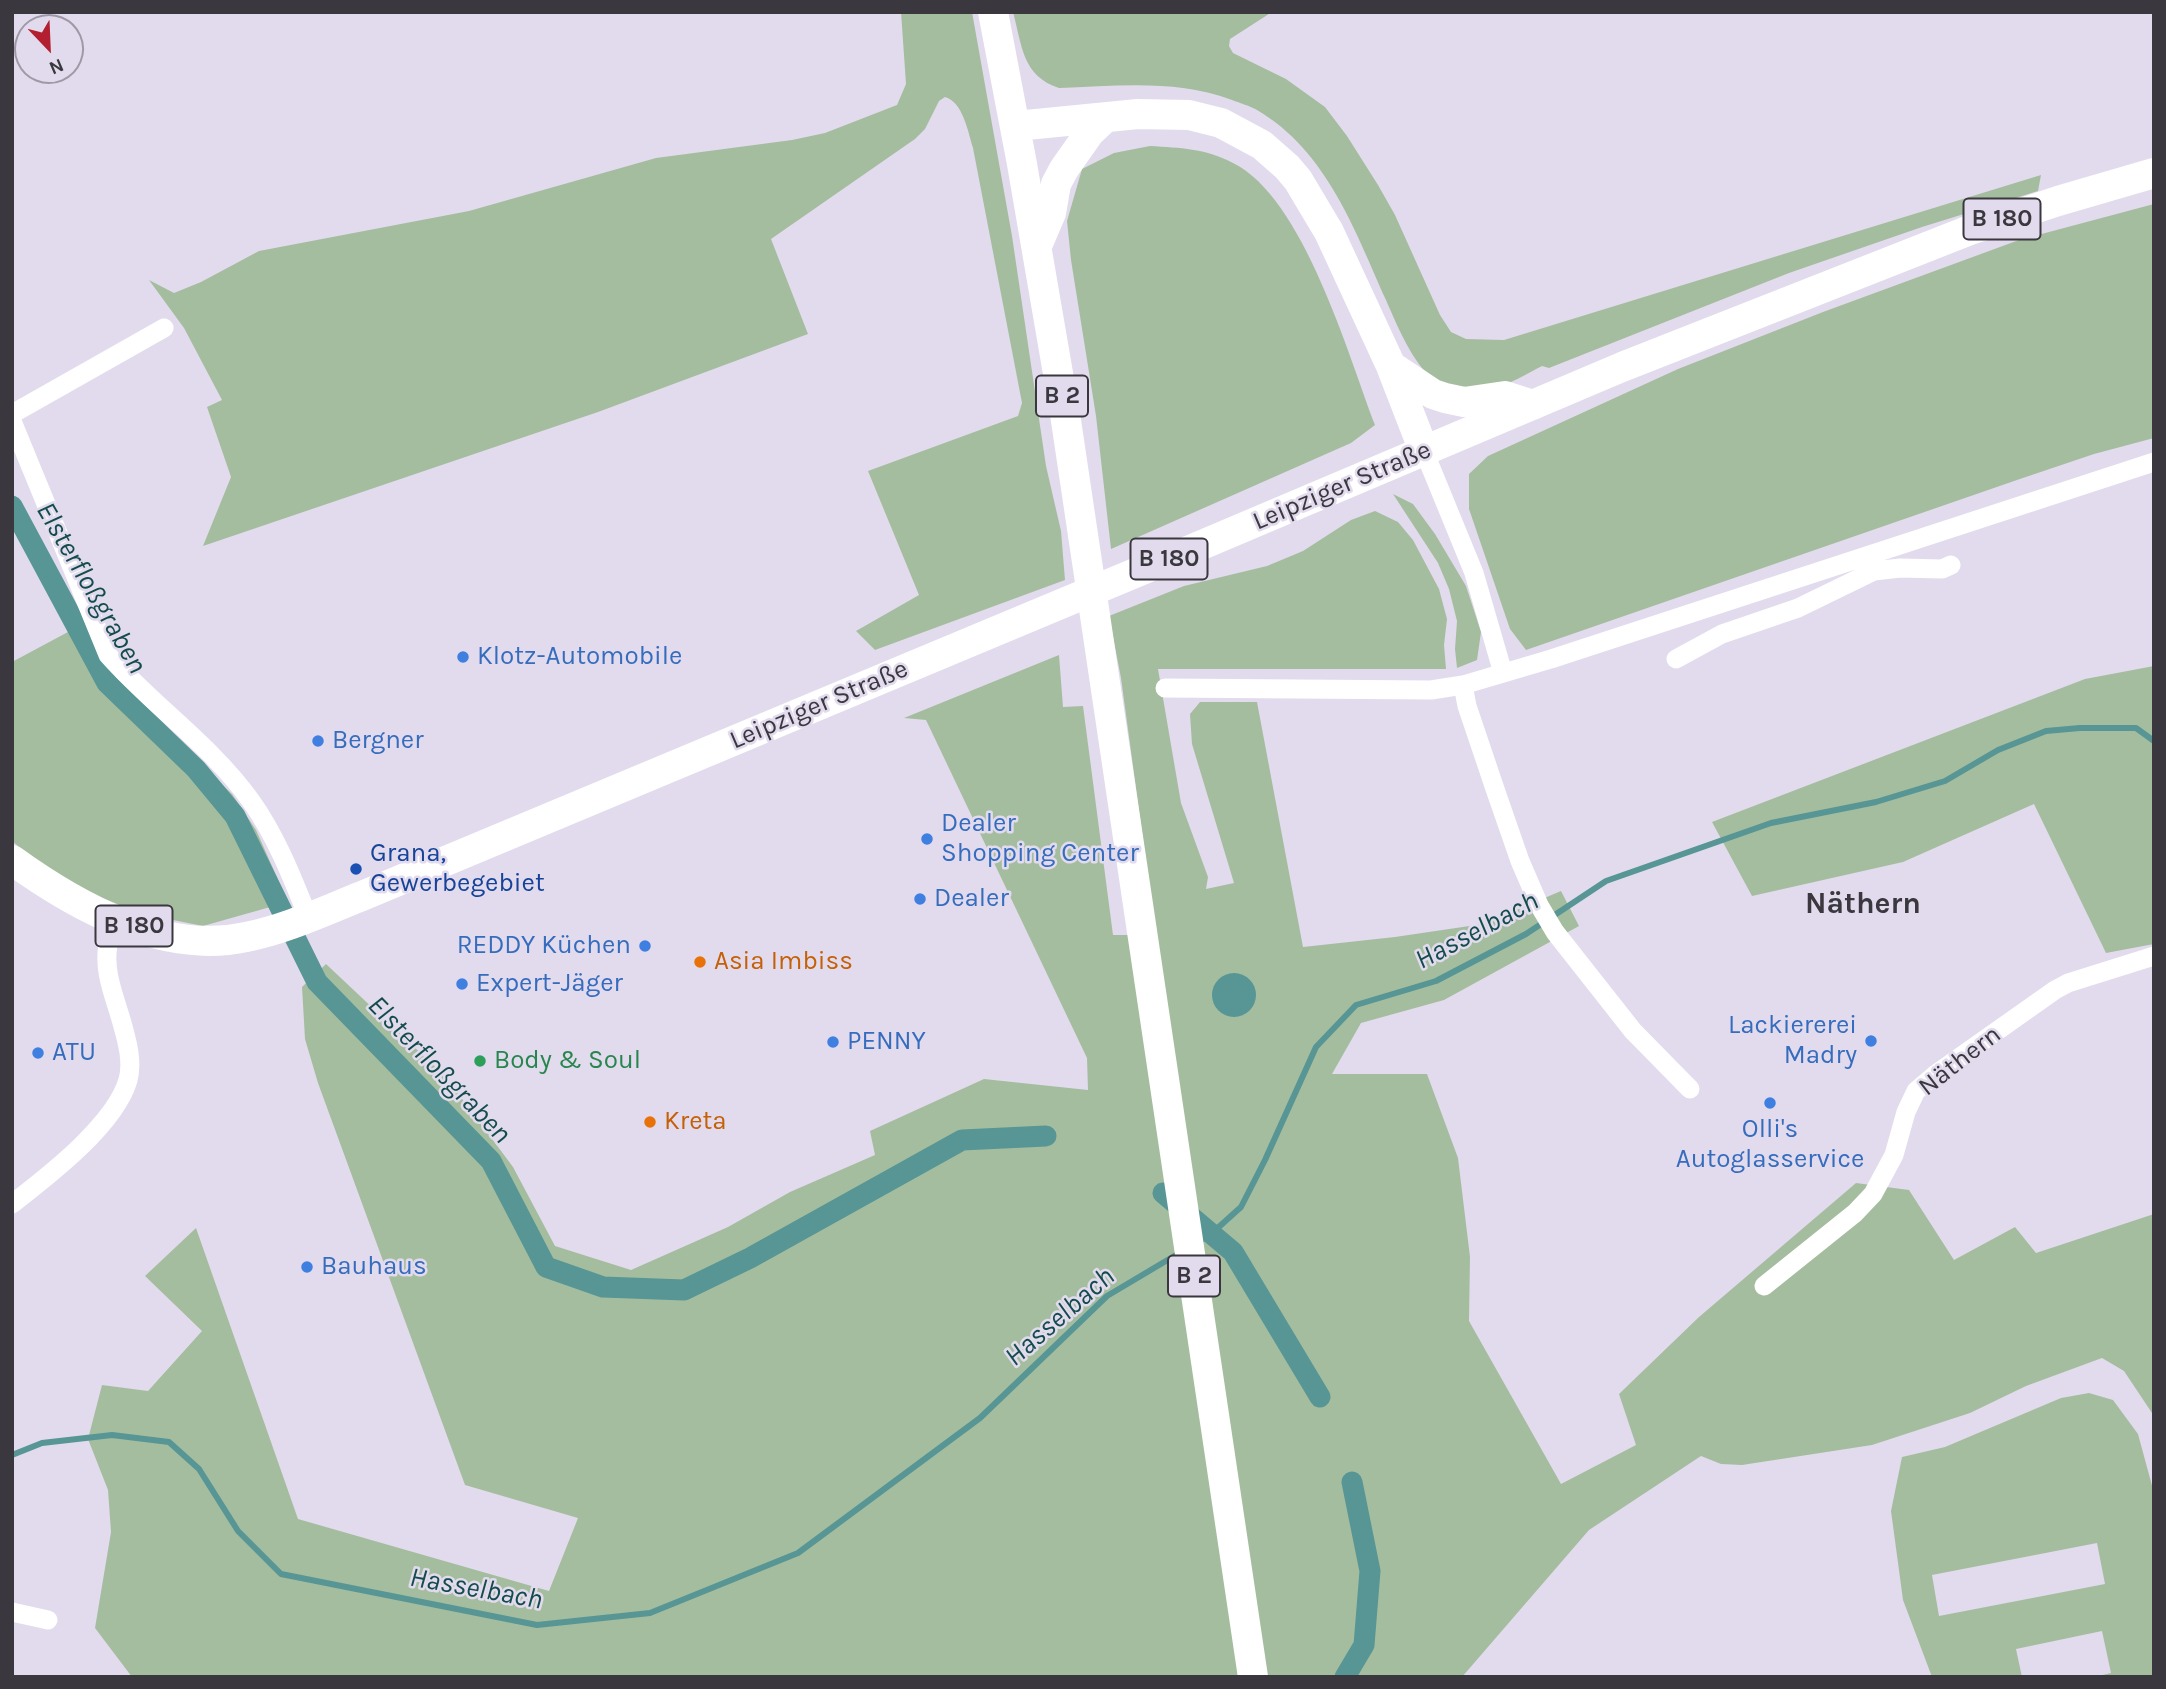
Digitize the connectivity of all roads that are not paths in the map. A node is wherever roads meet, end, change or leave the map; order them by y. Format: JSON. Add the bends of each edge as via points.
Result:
{"nodes":[{"id":1,"x":993,"y":12,"type":"edge"},
{"id":2,"x":1105,"y":117,"type":"junction"},
{"id":3,"x":1016,"y":126,"type":"junction"},
{"id":4,"x":2154,"y":173,"type":"edge"},
{"id":5,"x":1037,"y":246,"type":"junction"},
{"id":6,"x":164,"y":328,"type":"dead end"},
{"id":7,"x":1391,"y":366,"type":"junction"},
{"id":8,"x":1533,"y":405,"type":"junction"},
{"id":9,"x":12,"y":414,"type":"edge"},
{"id":10,"x":12,"y":421,"type":"edge"},
{"id":11,"x":1424,"y":451,"type":"junction"},
{"id":12,"x":2154,"y":462,"type":"edge"},
{"id":13,"x":1872,"y":563,"type":"junction"},
{"id":14,"x":1951,"y":565,"type":"dead end"},
{"id":15,"x":1676,"y":659,"type":"dead end"},
{"id":16,"x":1503,"y":673,"type":"junction"},
{"id":17,"x":1463,"y":685,"type":"junction"},
{"id":18,"x":1165,"y":688,"type":"dead end"},
{"id":19,"x":12,"y":860,"type":"edge"},
{"id":20,"x":304,"y":918,"type":"junction"},
{"id":21,"x":115,"y":919,"type":"junction"},
{"id":22,"x":2154,"y":956,"type":"edge"},
{"id":23,"x":1690,"y":1089,"type":"dead end"},
{"id":24,"x":12,"y":1204,"type":"edge"},
{"id":25,"x":1764,"y":1286,"type":"dead end"},
{"id":26,"x":12,"y":1612,"type":"edge"},
{"id":27,"x":48,"y":1620,"type":"dead end"},
{"id":28,"x":1253,"y":1677,"type":"edge"}],
"edges":[{"from":1,"to":3,"type":"main road","number":"B 2"},
{"from":2,"to":3,"type":"main road"},
{"from":2,"to":5,"type":"main road","via":[[1056,184],[1051,213]]},
{"from":2,"to":7,"type":"main road","via":[[1155,113],[1203,118],[1236,129],[1275,155],[1314,205]]},
{"from":3,"to":5,"type":"main road","number":"B 2"},
{"from":4,"to":8,"type":"main road","name":"Leipziger Straße","number":"B 180","via":[[1970,230]]},
{"from":5,"to":28,"type":"main road","number":"B 2"},
{"from":6,"to":9,"type":"street"},
{"from":7,"to":8,"type":"main road","via":[[1445,398],[1464,402],[1505,396]]},
{"from":7,"to":11,"type":"main road"},
{"from":8,"to":11,"type":"main road","name":"Leipziger Straße","number":"B 180"},
{"from":10,"to":20,"type":"street","via":[[108,655],[250,799],[270,831]]},
{"from":11,"to":16,"type":"street","via":[[1474,573]]},
{"from":11,"to":20,"type":"main road","name":"Leipziger Straße","number":"B 180"},
{"from":12,"to":13,"type":"street"},
{"from":13,"to":14,"type":"street","via":[[1900,568]]},
{"from":13,"to":15,"type":"street","via":[[1798,608],[1722,634]]},
{"from":13,"to":16,"type":"street"},
{"from":16,"to":17,"type":"street"},
{"from":17,"to":18,"type":"street","via":[[1431,690]]},
{"from":17,"to":23,"type":"street","via":[[1495,789],[1539,905],[1633,1031]]},
{"from":19,"to":21,"type":"main road","name":"Leipziger Straße","number":"B 180","via":[[64,894]]},
{"from":20,"to":21,"type":"main road","name":"Leipziger Straße","number":"B 180","via":[[245,937],[205,940],[162,934]]},
{"from":21,"to":24,"type":"street","via":[[108,944],[108,978],[130,1054],[128,1079],[98,1129]]},
{"from":22,"to":25,"type":"street","name":"Näthern","via":[[2055,990],[1936,1074],[1916,1091],[1895,1155],[1873,1194]]},
{"from":26,"to":27,"type":"street"}]}
